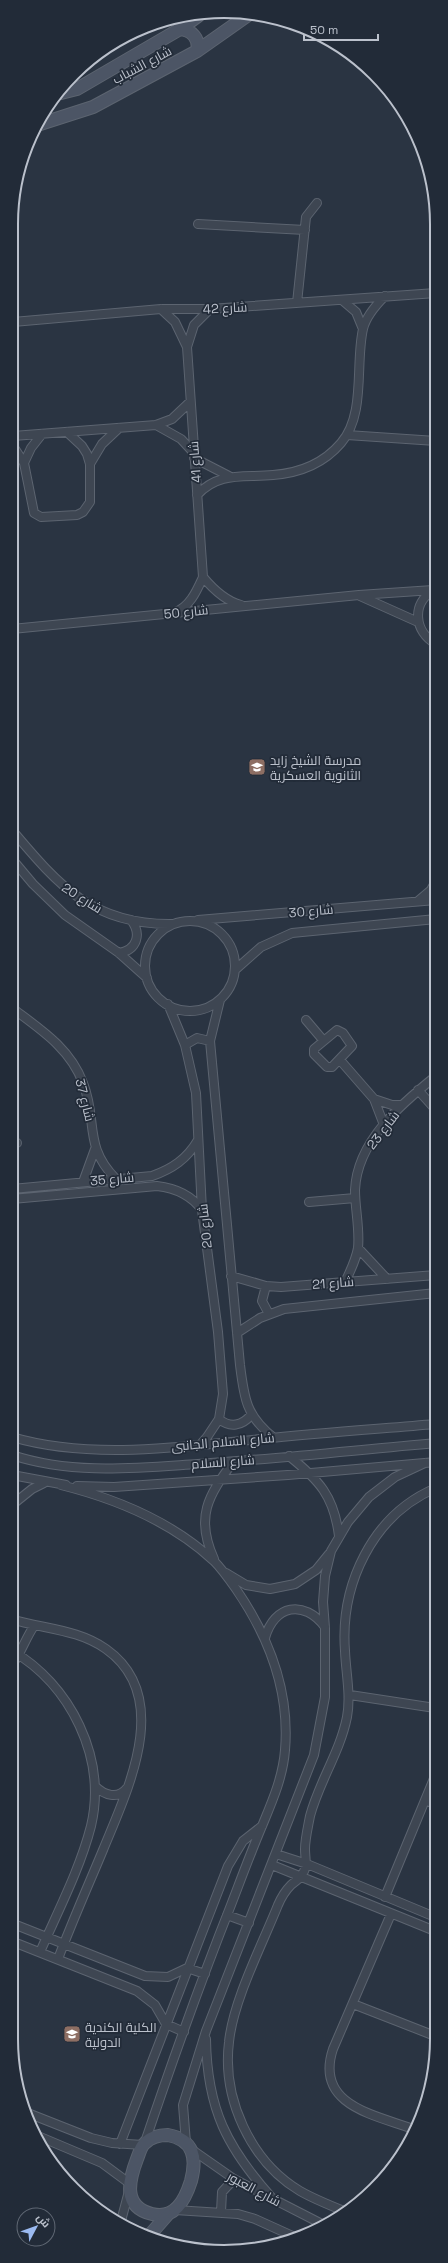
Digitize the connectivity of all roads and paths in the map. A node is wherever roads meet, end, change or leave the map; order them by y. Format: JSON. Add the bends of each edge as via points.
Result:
{"nodes":[{"id":1,"x":243,"y":19,"type":"edge"},
{"id":2,"x":191,"y":21,"type":"edge"},
{"id":3,"x":180,"y":29,"type":"junction"},
{"id":4,"x":197,"y":51,"type":"junction"},
{"id":5,"x":66,"y":92,"type":"edge"},
{"id":6,"x":45,"y":122,"type":"edge"},
{"id":7,"x":316,"y":203,"type":"dead end"},
{"id":8,"x":198,"y":224,"type":"dead end"},
{"id":9,"x":305,"y":230,"type":"junction"},
{"id":10,"x":430,"y":292,"type":"edge"},
{"id":11,"x":385,"y":296,"type":"junction"},
{"id":12,"x":342,"y":300,"type":"junction"},
{"id":13,"x":297,"y":303,"type":"junction"},
{"id":14,"x":160,"y":309,"type":"junction"},
{"id":15,"x":210,"y":309,"type":"junction"},
{"id":16,"x":18,"y":322,"type":"edge"},
{"id":17,"x":363,"y":329,"type":"junction"},
{"id":18,"x":187,"y":347,"type":"junction"},
{"id":19,"x":190,"y":402,"type":"junction"},
{"id":20,"x":156,"y":425,"type":"junction"},
{"id":21,"x":119,"y":428,"type":"junction"},
{"id":22,"x":67,"y":432,"type":"junction"},
{"id":23,"x":42,"y":434,"type":"junction"},
{"id":24,"x":347,"y":435,"type":"junction"},
{"id":25,"x":18,"y":436,"type":"edge"},
{"id":26,"x":430,"y":441,"type":"edge"},
{"id":27,"x":18,"y":454,"type":"edge"},
{"id":28,"x":194,"y":455,"type":"junction"},
{"id":29,"x":24,"y":463,"type":"junction"},
{"id":30,"x":90,"y":464,"type":"junction"},
{"id":31,"x":229,"y":476,"type":"junction"},
{"id":32,"x":197,"y":495,"type":"junction"},
{"id":33,"x":203,"y":577,"type":"junction"},
{"id":34,"x":430,"y":589,"type":"edge"},
{"id":35,"x":430,"y":592,"type":"edge"},
{"id":36,"x":359,"y":595,"type":"junction"},
{"id":37,"x":246,"y":606,"type":"junction"},
{"id":38,"x":169,"y":614,"type":"junction"},
{"id":39,"x":418,"y":622,"type":"junction"},
{"id":40,"x":18,"y":628,"type":"edge"},
{"id":41,"x":430,"y":640,"type":"edge"},
{"id":42,"x":18,"y":837,"type":"edge"},
{"id":43,"x":18,"y":866,"type":"edge"},
{"id":44,"x":430,"y":891,"type":"edge"},
{"id":45,"x":430,"y":900,"type":"edge"},
{"id":46,"x":418,"y":901,"type":"junction"},
{"id":47,"x":131,"y":920,"type":"junction"},
{"id":48,"x":430,"y":920,"type":"edge"},
{"id":49,"x":186,"y":921,"type":"junction"},
{"id":50,"x":175,"y":924,"type":"junction"},
{"id":51,"x":120,"y":953,"type":"junction"},
{"id":52,"x":235,"y":970,"type":"junction"},
{"id":53,"x":147,"y":978,"type":"junction"},
{"id":54,"x":220,"y":1000,"type":"junction"},
{"id":55,"x":168,"y":1004,"type":"junction"},
{"id":56,"x":18,"y":1013,"type":"edge"},
{"id":57,"x":306,"y":1020,"type":"dead end"},
{"id":58,"x":323,"y":1040,"type":"junction"},
{"id":59,"x":210,"y":1041,"type":"junction"},
{"id":60,"x":185,"y":1045,"type":"junction"},
{"id":61,"x":340,"y":1060,"type":"junction"},
{"id":62,"x":430,"y":1081,"type":"edge"},
{"id":63,"x":418,"y":1090,"type":"junction"},
{"id":64,"x":374,"y":1099,"type":"junction"},
{"id":65,"x":430,"y":1103,"type":"edge"},
{"id":66,"x":402,"y":1105,"type":"junction"},
{"id":67,"x":384,"y":1125,"type":"junction"},
{"id":68,"x":198,"y":1140,"type":"junction"},
{"id":69,"x":95,"y":1149,"type":"junction"},
{"id":70,"x":116,"y":1179,"type":"junction"},
{"id":71,"x":83,"y":1182,"type":"junction"},
{"id":72,"x":18,"y":1188,"type":"edge"},
{"id":73,"x":355,"y":1198,"type":"junction"},
{"id":74,"x":18,"y":1199,"type":"edge"},
{"id":75,"x":309,"y":1202,"type":"dead end"},
{"id":76,"x":202,"y":1210,"type":"junction"},
{"id":77,"x":358,"y":1248,"type":"junction"},
{"id":78,"x":430,"y":1275,"type":"edge"},
{"id":79,"x":231,"y":1276,"type":"junction"},
{"id":80,"x":387,"y":1278,"type":"junction"},
{"id":81,"x":345,"y":1282,"type":"junction"},
{"id":82,"x":266,"y":1286,"type":"junction"},
{"id":83,"x":430,"y":1295,"type":"edge"},
{"id":84,"x":269,"y":1314,"type":"junction"},
{"id":85,"x":237,"y":1333,"type":"junction"},
{"id":86,"x":251,"y":1415,"type":"junction"},
{"id":87,"x":219,"y":1419,"type":"junction"},
{"id":88,"x":430,"y":1425,"type":"edge"},
{"id":89,"x":274,"y":1438,"type":"junction"},
{"id":90,"x":18,"y":1439,"type":"edge"},
{"id":91,"x":430,"y":1444,"type":"edge"},
{"id":92,"x":200,"y":1445,"type":"junction"},
{"id":93,"x":18,"y":1456,"type":"edge"},
{"id":94,"x":289,"y":1456,"type":"junction"},
{"id":95,"x":233,"y":1462,"type":"junction"},
{"id":96,"x":425,"y":1463,"type":"junction"},
{"id":97,"x":430,"y":1463,"type":"edge"},
{"id":98,"x":310,"y":1473,"type":"junction"},
{"id":99,"x":18,"y":1476,"type":"edge"},
{"id":100,"x":221,"y":1479,"type":"junction"},
{"id":101,"x":44,"y":1482,"type":"junction"},
{"id":102,"x":61,"y":1485,"type":"junction"},
{"id":103,"x":430,"y":1491,"type":"edge"},
{"id":104,"x":18,"y":1500,"type":"edge"},
{"id":105,"x":339,"y":1536,"type":"junction"},
{"id":106,"x":331,"y":1551,"type":"junction"},
{"id":107,"x":215,"y":1561,"type":"junction"},
{"id":108,"x":224,"y":1572,"type":"junction"},
{"id":109,"x":18,"y":1621,"type":"edge"},
{"id":110,"x":34,"y":1626,"type":"junction"},
{"id":111,"x":325,"y":1628,"type":"junction"},
{"id":112,"x":265,"y":1638,"type":"junction"},
{"id":113,"x":20,"y":1656,"type":"joint"},
{"id":114,"x":350,"y":1695,"type":"junction"},
{"id":115,"x":430,"y":1707,"type":"edge"},
{"id":116,"x":95,"y":1786,"type":"junction"},
{"id":117,"x":129,"y":1786,"type":"junction"},
{"id":118,"x":430,"y":1788,"type":"edge"},
{"id":119,"x":425,"y":1800,"type":"junction"},
{"id":120,"x":430,"y":1802,"type":"edge"},
{"id":121,"x":262,"y":1826,"type":"junction"},
{"id":122,"x":276,"y":1854,"type":"junction"},
{"id":123,"x":307,"y":1864,"type":"junction"},
{"id":124,"x":272,"y":1865,"type":"junction"},
{"id":125,"x":302,"y":1876,"type":"junction"},
{"id":126,"x":381,"y":1895,"type":"junction"},
{"id":127,"x":400,"y":1903,"type":"junction"},
{"id":128,"x":373,"y":1907,"type":"junction"},
{"id":129,"x":227,"y":1915,"type":"junction"},
{"id":130,"x":393,"y":1915,"type":"junction"},
{"id":131,"x":430,"y":1915,"type":"edge"},
{"id":132,"x":249,"y":1923,"type":"junction"},
{"id":133,"x":18,"y":1926,"type":"edge"},
{"id":134,"x":430,"y":1929,"type":"edge"},
{"id":135,"x":46,"y":1937,"type":"junction"},
{"id":136,"x":18,"y":1944,"type":"edge"},
{"id":137,"x":64,"y":1944,"type":"junction"},
{"id":138,"x":40,"y":1952,"type":"junction"},
{"id":139,"x":58,"y":1959,"type":"junction"},
{"id":140,"x":187,"y":1968,"type":"junction"},
{"id":141,"x":204,"y":1974,"type":"junction"},
{"id":142,"x":354,"y":2004,"type":"junction"},
{"id":143,"x":166,"y":2024,"type":"junction"},
{"id":144,"x":206,"y":2031,"type":"junction"},
{"id":145,"x":184,"y":2032,"type":"junction"},
{"id":146,"x":430,"y":2034,"type":"edge"},
{"id":147,"x":33,"y":2116,"type":"edge"},
{"id":148,"x":410,"y":2128,"type":"edge"},
{"id":149,"x":44,"y":2139,"type":"edge"},
{"id":150,"x":120,"y":2144,"type":"junction"},
{"id":151,"x":144,"y":2144,"type":"junction"},
{"id":152,"x":188,"y":2145,"type":"junction"},
{"id":153,"x":234,"y":2179,"type":"junction"},
{"id":154,"x":129,"y":2187,"type":"junction"},
{"id":155,"x":273,"y":2199,"type":"junction"},
{"id":156,"x":340,"y":2209,"type":"edge"},
{"id":157,"x":172,"y":2212,"type":"junction"},
{"id":158,"x":220,"y":2212,"type":"junction"},
{"id":159,"x":122,"y":2217,"type":"edge"},
{"id":160,"x":318,"y":2222,"type":"edge"},
{"id":161,"x":153,"y":2232,"type":"edge"},
{"id":162,"x":289,"y":2234,"type":"edge"}],
"edges":[{"from":1,"to":4,"type":"street","name":"شارع الشباب"},
{"from":2,"to":3,"type":"street","name":"شارع الشباب"},
{"from":3,"to":4,"type":"street","via":[[194,36]]},
{"from":3,"to":5,"type":"street","name":"شارع الشباب","via":[[77,89]]},
{"from":4,"to":6,"type":"street","name":"شارع الشباب","via":[[93,107]]},
{"from":7,"to":9,"type":"street","via":[[306,217]]},
{"from":8,"to":9,"type":"street"},
{"from":9,"to":13,"type":"street"},
{"from":10,"to":11,"type":"street","name":"شارع 42"},
{"from":11,"to":12,"type":"street","name":"شارع 42"},
{"from":11,"to":17,"type":"street","via":[[373,310]]},
{"from":12,"to":13,"type":"street","name":"شارع 42"},
{"from":12,"to":17,"type":"street","via":[[356,312]]},
{"from":13,"to":15,"type":"street","name":"شارع 42"},
{"from":14,"to":15,"type":"street","name":"شارع 42"},
{"from":14,"to":16,"type":"street","name":"شارع 42"},
{"from":14,"to":18,"type":"street","name":"شارع 41","via":[[175,322]]},
{"from":15,"to":18,"type":"street","name":"شارع 41","via":[[194,325]]},
{"from":17,"to":24,"type":"street","via":[[352,426]]},
{"from":18,"to":19,"type":"street","name":"شارع 41"},
{"from":19,"to":20,"type":"street","via":[[172,419]]},
{"from":19,"to":28,"type":"street","name":"شارع 41"},
{"from":20,"to":21,"type":"street"},
{"from":20,"to":28,"type":"street","via":[[181,440]]},
{"from":21,"to":22,"type":"street"},
{"from":21,"to":30,"type":"street","via":[[102,444]]},
{"from":22,"to":23,"type":"street"},
{"from":22,"to":30,"type":"street","via":[[82,446]]},
{"from":23,"to":25,"type":"street"},
{"from":23,"to":29,"type":"street"},
{"from":24,"to":26,"type":"street"},
{"from":24,"to":31,"type":"street","via":[[330,454],[304,469],[273,475]]},
{"from":27,"to":29,"type":"street"},
{"from":28,"to":31,"type":"street"},
{"from":28,"to":32,"type":"street","name":"شارع 41"},
{"from":29,"to":30,"type":"street","via":[[32,509],[41,518],[77,515],[87,508],[90,502]]},
{"from":31,"to":32,"type":"street","via":[[211,482]]},
{"from":32,"to":33,"type":"street","name":"شارع 41"},
{"from":33,"to":37,"type":"street","via":[[222,596],[233,603]]},
{"from":33,"to":38,"type":"street","via":[[190,601],[180,610]]},
{"from":34,"to":36,"type":"street","name":"شارع 50"},
{"from":35,"to":39,"type":"street","via":[[419,607]]},
{"from":36,"to":37,"type":"street","name":"شارع 50"},
{"from":36,"to":39,"type":"street"},
{"from":37,"to":38,"type":"street","name":"شارع 50"},
{"from":38,"to":40,"type":"street","name":"شارع 50"},
{"from":39,"to":41,"type":"street","via":[[424,635]]},
{"from":42,"to":47,"type":"street","name":"شارع 20","via":[[63,887],[95,908]]},
{"from":43,"to":51,"type":"street","name":"شارع 20","via":[[65,915]]},
{"from":44,"to":46,"type":"street"},
{"from":45,"to":46,"type":"street","name":"شارع 30"},
{"from":46,"to":49,"type":"street","name":"شارع 30"},
{"from":47,"to":50,"type":"street","name":"شارع 20"},
{"from":47,"to":51,"type":"street","via":[[137,932],[135,944],[126,952]]},
{"from":48,"to":52,"type":"street","name":"شارع 30","via":[[292,933],[261,947]]},
{"from":49,"to":50,"type":"street"},
{"from":49,"to":52,"type":"street","via":[[197,922],[218,930],[231,948]]},
{"from":50,"to":53,"type":"street","via":[[165,928],[150,945],[146,962]]},
{"from":51,"to":53,"type":"street","name":"شارع 20"},
{"from":52,"to":54,"type":"street","via":[[232,981]]},
{"from":53,"to":55,"type":"street","via":[[159,998]]},
{"from":54,"to":55,"type":"street","via":[[211,1006],[195,1010],[178,1009]]},
{"from":54,"to":59,"type":"street","name":"شارع 20"},
{"from":55,"to":60,"type":"street","name":"شارع 20"},
{"from":56,"to":69,"type":"street","name":"شارع 37","via":[[55,1041],[77,1070],[87,1096]]},
{"from":57,"to":58,"type":"street"},
{"from":58,"to":61,"type":"street","via":[[314,1051],[324,1066],[332,1067]]},
{"from":58,"to":61,"type":"street","via":[[334,1031],[340,1030],[343,1033],[352,1046]]},
{"from":59,"to":60,"type":"street","via":[[197,1038]]},
{"from":59,"to":79,"type":"street","name":"شارع 20"},
{"from":60,"to":68,"type":"street","name":"شارع 20","via":[[196,1093]]},
{"from":61,"to":64,"type":"street"},
{"from":62,"to":63,"type":"street","name":"شارع 23"},
{"from":63,"to":65,"type":"street"},
{"from":63,"to":66,"type":"street","name":"شارع 23"},
{"from":64,"to":66,"type":"street","via":[[392,1105]]},
{"from":64,"to":67,"type":"street"},
{"from":66,"to":67,"type":"street","name":"شارع 23"},
{"from":67,"to":73,"type":"street","name":"شارع 23","via":[[370,1144],[361,1165]]},
{"from":68,"to":70,"type":"street","name":"شارع 35","via":[[184,1158],[163,1172],[152,1176]]},
{"from":68,"to":76,"type":"street","name":"شارع 20"},
{"from":69,"to":70,"type":"street","name":"شارع 37"},
{"from":69,"to":71,"type":"street","name":"شارع 37"},
{"from":70,"to":71,"type":"street","name":"شارع 35"},
{"from":71,"to":72,"type":"street","name":"شارع 35"},
{"from":73,"to":75,"type":"street"},
{"from":73,"to":77,"type":"street","name":"شارع 23"},
{"from":74,"to":76,"type":"street","name":"شارع 35","via":[[157,1186],[189,1196]]},
{"from":76,"to":87,"type":"street","name":"شارع 20","via":[[218,1332],[223,1394]]},
{"from":77,"to":80,"type":"street"},
{"from":77,"to":81,"type":"street","name":"شارع 23"},
{"from":78,"to":80,"type":"street","name":"شارع 21"},
{"from":79,"to":82,"type":"street","name":"شارع 21"},
{"from":79,"to":85,"type":"street","name":"شارع 20"},
{"from":80,"to":81,"type":"street","name":"شارع 21"},
{"from":81,"to":82,"type":"street","name":"شارع 21"},
{"from":82,"to":84,"type":"street","via":[[262,1300]]},
{"from":83,"to":84,"type":"street","name":"شارع 21","via":[[296,1308]]},
{"from":84,"to":85,"type":"street","name":"شارع 21"},
{"from":85,"to":86,"type":"street","name":"شارع 20","via":[[244,1398]]},
{"from":86,"to":87,"type":"street","via":[[242,1424],[236,1425],[224,1423]]},
{"from":86,"to":89,"type":"street","name":"شارع 20","via":[[260,1427]]},
{"from":87,"to":92,"type":"street","name":"شارع 20"},
{"from":88,"to":89,"type":"street","name":"شارع السلام الجانبى"},
{"from":89,"to":92,"type":"street","name":"شارع السلام الجانبى"},
{"from":90,"to":92,"type":"street","name":"شارع السلام الجانبى","via":[[47,1446],[89,1450]]},
{"from":91,"to":94,"type":"street","name":"شارع السلام"},
{"from":93,"to":95,"type":"street","name":"شارع السلام","via":[[45,1463],[104,1469]]},
{"from":94,"to":95,"type":"street","name":"شارع السلام"},
{"from":94,"to":98,"type":"street"},
{"from":95,"to":100,"type":"street"},
{"from":96,"to":97,"type":"street","name":"شارع السلام"},
{"from":96,"to":98,"type":"street","name":"شارع السلام"},
{"from":96,"to":105,"type":"street","via":[[395,1477],[369,1497]]},
{"from":98,"to":100,"type":"street","name":"شارع السلام"},
{"from":98,"to":105,"type":"street","via":[[331,1501],[337,1518]]},
{"from":99,"to":101,"type":"street","name":"شارع السلام"},
{"from":100,"to":102,"type":"street","name":"شارع السلام","via":[[114,1487]]},
{"from":100,"to":107,"type":"street","via":[[207,1504],[204,1518],[204,1532]]},
{"from":101,"to":102,"type":"street","name":"شارع السلام"},
{"from":101,"to":104,"type":"street"},
{"from":102,"to":107,"type":"street","via":[[116,1501],[143,1513],[180,1535]]},
{"from":103,"to":114,"type":"street","via":[[398,1512],[376,1535],[359,1564],[350,1591],[345,1621],[344,1651]]},
{"from":105,"to":106,"type":"street"},
{"from":106,"to":108,"type":"street","via":[[316,1570],[295,1584],[270,1589],[246,1584]]},
{"from":106,"to":111,"type":"street","via":[[325,1576]]},
{"from":107,"to":108,"type":"street"},
{"from":108,"to":112,"type":"street"},
{"from":109,"to":110,"type":"street"},
{"from":110,"to":113,"type":"street","via":[[25,1640]]},
{"from":110,"to":117,"type":"street","via":[[78,1634],[93,1641],[112,1654],[130,1675],[140,1705],[141,1723],[140,1743]]},
{"from":111,"to":112,"type":"street","via":[[317,1616],[305,1610],[291,1609],[278,1615],[269,1625]]},
{"from":111,"to":122,"type":"street","via":[[325,1697],[321,1726],[304,1783]]},
{"from":112,"to":121,"type":"street","via":[[279,1675],[286,1721],[285,1752],[277,1790]]},
{"from":113,"to":116,"type":"street","via":[[56,1688],[75,1715],[85,1739]]},
{"from":114,"to":115,"type":"street"},
{"from":114,"to":123,"type":"street","via":[[341,1738],[311,1815],[305,1848]]},
{"from":116,"to":117,"type":"street","via":[[101,1792],[113,1795],[125,1792]]},
{"from":116,"to":135,"type":"street","via":[[94,1806],[86,1842]]},
{"from":117,"to":137,"type":"street"},
{"from":118,"to":119,"type":"street"},
{"from":119,"to":120,"type":"street"},
{"from":119,"to":126,"type":"street"},
{"from":121,"to":129,"type":"street"},
{"from":121,"to":140,"type":"street","via":[[243,1842],[228,1866]]},
{"from":122,"to":123,"type":"street"},
{"from":122,"to":124,"type":"street"},
{"from":123,"to":125,"type":"street"},
{"from":123,"to":126,"type":"street"},
{"from":124,"to":125,"type":"street"},
{"from":124,"to":132,"type":"street"},
{"from":125,"to":128,"type":"street"},
{"from":125,"to":156,"type":"street","via":[[284,1892],[236,2009],[229,2042],[228,2076],[236,2110],[251,2141],[272,2168],[299,2190]]},
{"from":126,"to":127,"type":"street"},
{"from":126,"to":128,"type":"street"},
{"from":127,"to":130,"type":"street"},
{"from":127,"to":131,"type":"street"},
{"from":128,"to":130,"type":"street"},
{"from":129,"to":132,"type":"street"},
{"from":129,"to":141,"type":"street"},
{"from":130,"to":134,"type":"street"},
{"from":130,"to":142,"type":"street"},
{"from":132,"to":144,"type":"street"},
{"from":133,"to":135,"type":"street"},
{"from":135,"to":137,"type":"street"},
{"from":135,"to":138,"type":"street"},
{"from":136,"to":138,"type":"street"},
{"from":137,"to":139,"type":"street"},
{"from":137,"to":140,"type":"street","via":[[145,1976],[168,1977]]},
{"from":138,"to":139,"type":"street"},
{"from":139,"to":143,"type":"street","via":[[137,1991],[155,2005]]},
{"from":140,"to":141,"type":"street"},
{"from":140,"to":143,"type":"street"},
{"from":141,"to":145,"type":"street"},
{"from":142,"to":146,"type":"street"},
{"from":142,"to":148,"type":"street","via":[[329,2063],[329,2077],[335,2091],[345,2102]]},
{"from":143,"to":145,"type":"street"},
{"from":143,"to":150,"type":"street"},
{"from":144,"to":152,"type":"street","via":[[183,2105]]},
{"from":144,"to":155,"type":"street","via":[[206,2068],[214,2105],[231,2144],[248,2171]]},
{"from":145,"to":151,"type":"street"},
{"from":147,"to":150,"type":"street","via":[[92,2138]]},
{"from":149,"to":154,"type":"street","via":[[102,2163]]},
{"from":150,"to":151,"type":"street"},
{"from":151,"to":152,"type":"street","via":[[155,2137],[168,2135]]},
{"from":151,"to":154,"type":"street"},
{"from":152,"to":153,"type":"street","name":"شارع العبور"},
{"from":152,"to":157,"type":"street","via":[[195,2166],[184,2201]]},
{"from":153,"to":155,"type":"street","name":"شارع العبور"},
{"from":153,"to":158,"type":"street","via":[[222,2192]]},
{"from":154,"to":157,"type":"street","via":[[134,2202],[144,2211],[156,2215]]},
{"from":154,"to":159,"type":"street"},
{"from":155,"to":160,"type":"street","name":"شارع العبور"},
{"from":157,"to":158,"type":"street","name":"شارع العبور"},
{"from":157,"to":161,"type":"street"},
{"from":158,"to":162,"type":"street","name":"شارع العبور","via":[[255,2219]]}]}
